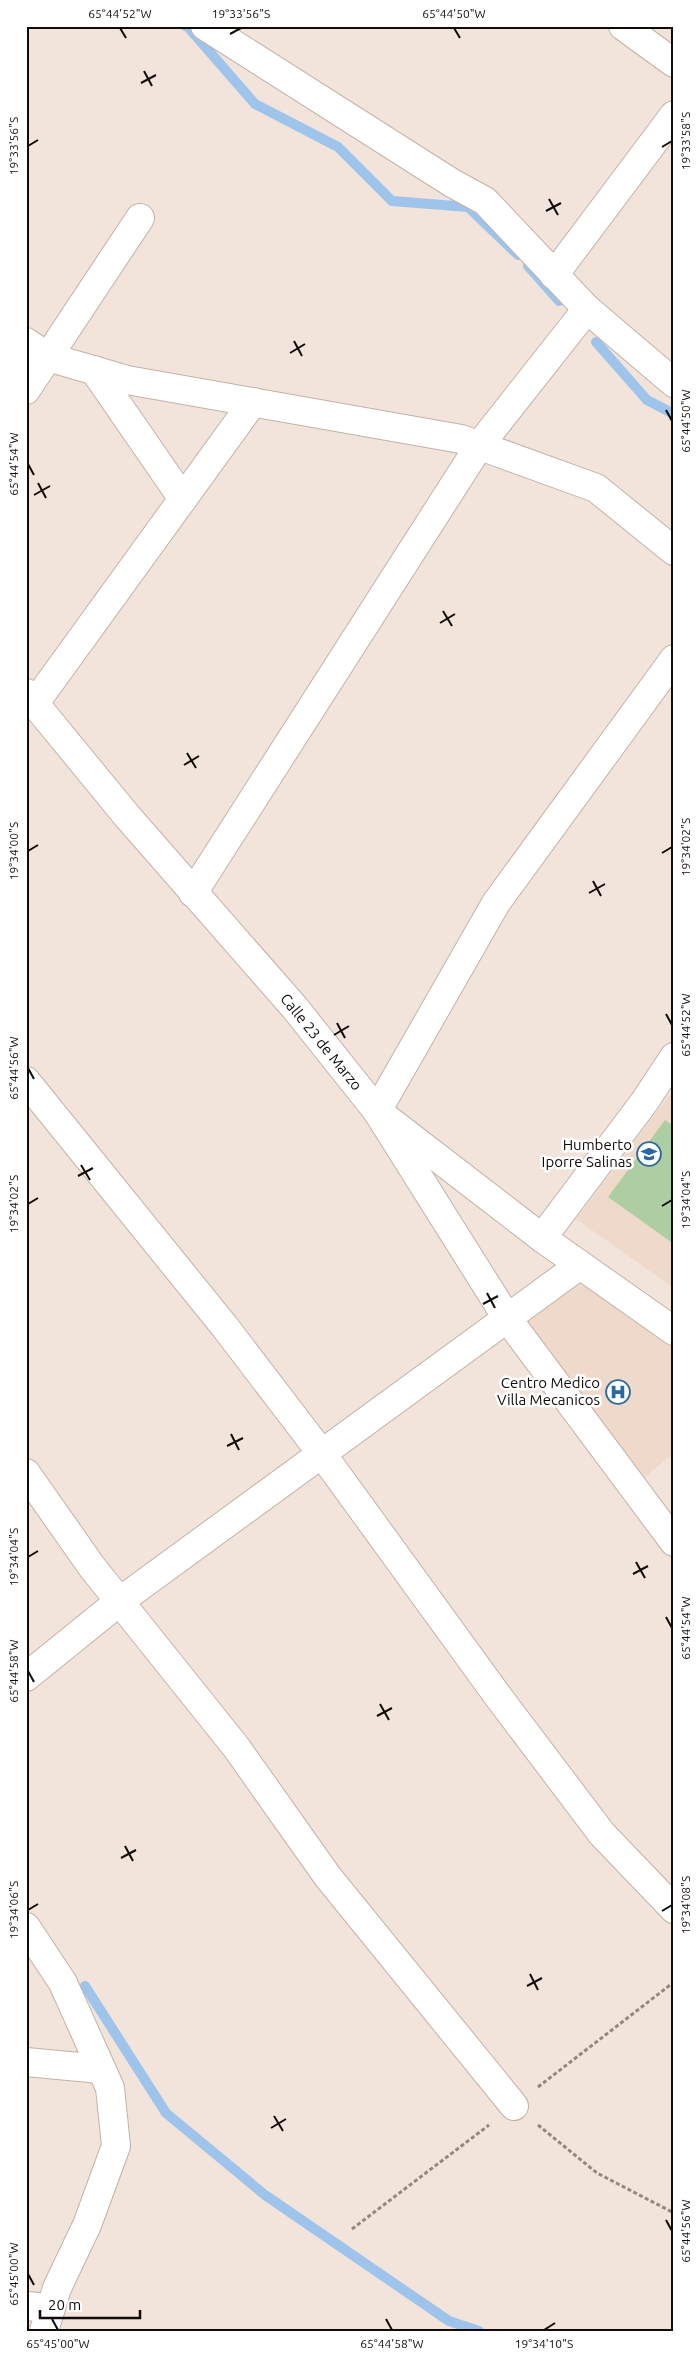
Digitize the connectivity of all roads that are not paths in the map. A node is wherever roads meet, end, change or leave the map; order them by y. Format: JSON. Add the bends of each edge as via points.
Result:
{"nodes":[{"id":1,"x":205,"y":26,"type":"edge"},
{"id":2,"x":623,"y":26,"type":"edge"},
{"id":3,"x":674,"y":63,"type":"edge"},
{"id":4,"x":674,"y":115,"type":"edge"},
{"id":5,"x":140,"y":218,"type":"dead end"},
{"id":6,"x":554,"y":275,"type":"junction"},
{"id":7,"x":586,"y":309,"type":"junction"},
{"id":8,"x":37,"y":350,"type":"edge"},
{"id":9,"x":94,"y":370,"type":"junction"},
{"id":10,"x":674,"y":383,"type":"edge"},
{"id":11,"x":26,"y":390,"type":"edge"},
{"id":12,"x":253,"y":402,"type":"junction"},
{"id":13,"x":479,"y":446,"type":"junction"},
{"id":14,"x":183,"y":499,"type":"junction"},
{"id":15,"x":674,"y":551,"type":"edge"},
{"id":16,"x":674,"y":659,"type":"edge"},
{"id":17,"x":31,"y":698,"type":"edge"},
{"id":18,"x":193,"y":893,"type":"junction"},
{"id":19,"x":674,"y":1057,"type":"edge"},
{"id":20,"x":26,"y":1081,"type":"edge"},
{"id":21,"x":377,"y":1111,"type":"junction"},
{"id":22,"x":542,"y":1238,"type":"junction"},
{"id":23,"x":580,"y":1265,"type":"junction"},
{"id":24,"x":506,"y":1318,"type":"junction"},
{"id":25,"x":674,"y":1331,"type":"edge"},
{"id":26,"x":322,"y":1454,"type":"junction"},
{"id":27,"x":26,"y":1473,"type":"edge"},
{"id":28,"x":674,"y":1542,"type":"edge"},
{"id":29,"x":120,"y":1601,"type":"junction"},
{"id":30,"x":26,"y":1677,"type":"edge"},
{"id":31,"x":674,"y":1910,"type":"edge"},
{"id":32,"x":26,"y":1927,"type":"edge"},
{"id":33,"x":26,"y":2062,"type":"edge"},
{"id":34,"x":101,"y":2069,"type":"junction"},
{"id":35,"x":514,"y":2106,"type":"road end"},
{"id":36,"x":40,"y":2315,"type":"edge"}],
"edges":[{"from":1,"to":6,"type":"street","via":[[484,201]]},
{"from":2,"to":3,"type":"street"},
{"from":4,"to":6,"type":"street"},
{"from":5,"to":8,"type":"street"},
{"from":6,"to":7,"type":"street"},
{"from":7,"to":10,"type":"street"},
{"from":7,"to":13,"type":"street"},
{"from":8,"to":9,"type":"street"},
{"from":8,"to":11,"type":"street"},
{"from":9,"to":12,"type":"street","via":[[127,380]]},
{"from":9,"to":14,"type":"street"},
{"from":12,"to":13,"type":"street","via":[[461,439]]},
{"from":12,"to":14,"type":"street"},
{"from":13,"to":15,"type":"street","via":[[596,488]]},
{"from":13,"to":18,"type":"street"},
{"from":14,"to":17,"type":"street"},
{"from":16,"to":21,"type":"street","via":[[496,903]]},
{"from":17,"to":18,"type":"street","name":"Calle 23 de Marzo"},
{"from":18,"to":21,"type":"street","name":"Calle 23 de Marzo","via":[[295,1008]]},
{"from":19,"to":22,"type":"street"},
{"from":20,"to":26,"type":"street","via":[[120,1194]]},
{"from":21,"to":22,"type":"street","name":"Calle 23 de Marzo"},
{"from":21,"to":24,"type":"street"},
{"from":22,"to":23,"type":"street","name":"Calle 23 de Marzo"},
{"from":23,"to":24,"type":"street"},
{"from":23,"to":25,"type":"street","name":"Calle 23 de Marzo"},
{"from":24,"to":26,"type":"street"},
{"from":24,"to":28,"type":"street"},
{"from":26,"to":29,"type":"street"},
{"from":26,"to":31,"type":"street","via":[[602,1834]]},
{"from":27,"to":29,"type":"street"},
{"from":29,"to":30,"type":"street"},
{"from":29,"to":35,"type":"street","via":[[236,1747],[328,1877]]},
{"from":32,"to":34,"type":"street","via":[[64,1983]]},
{"from":33,"to":34,"type":"street"},
{"from":34,"to":36,"type":"street","via":[[110,2088],[116,2146],[87,2225],[57,2288]]}]}
